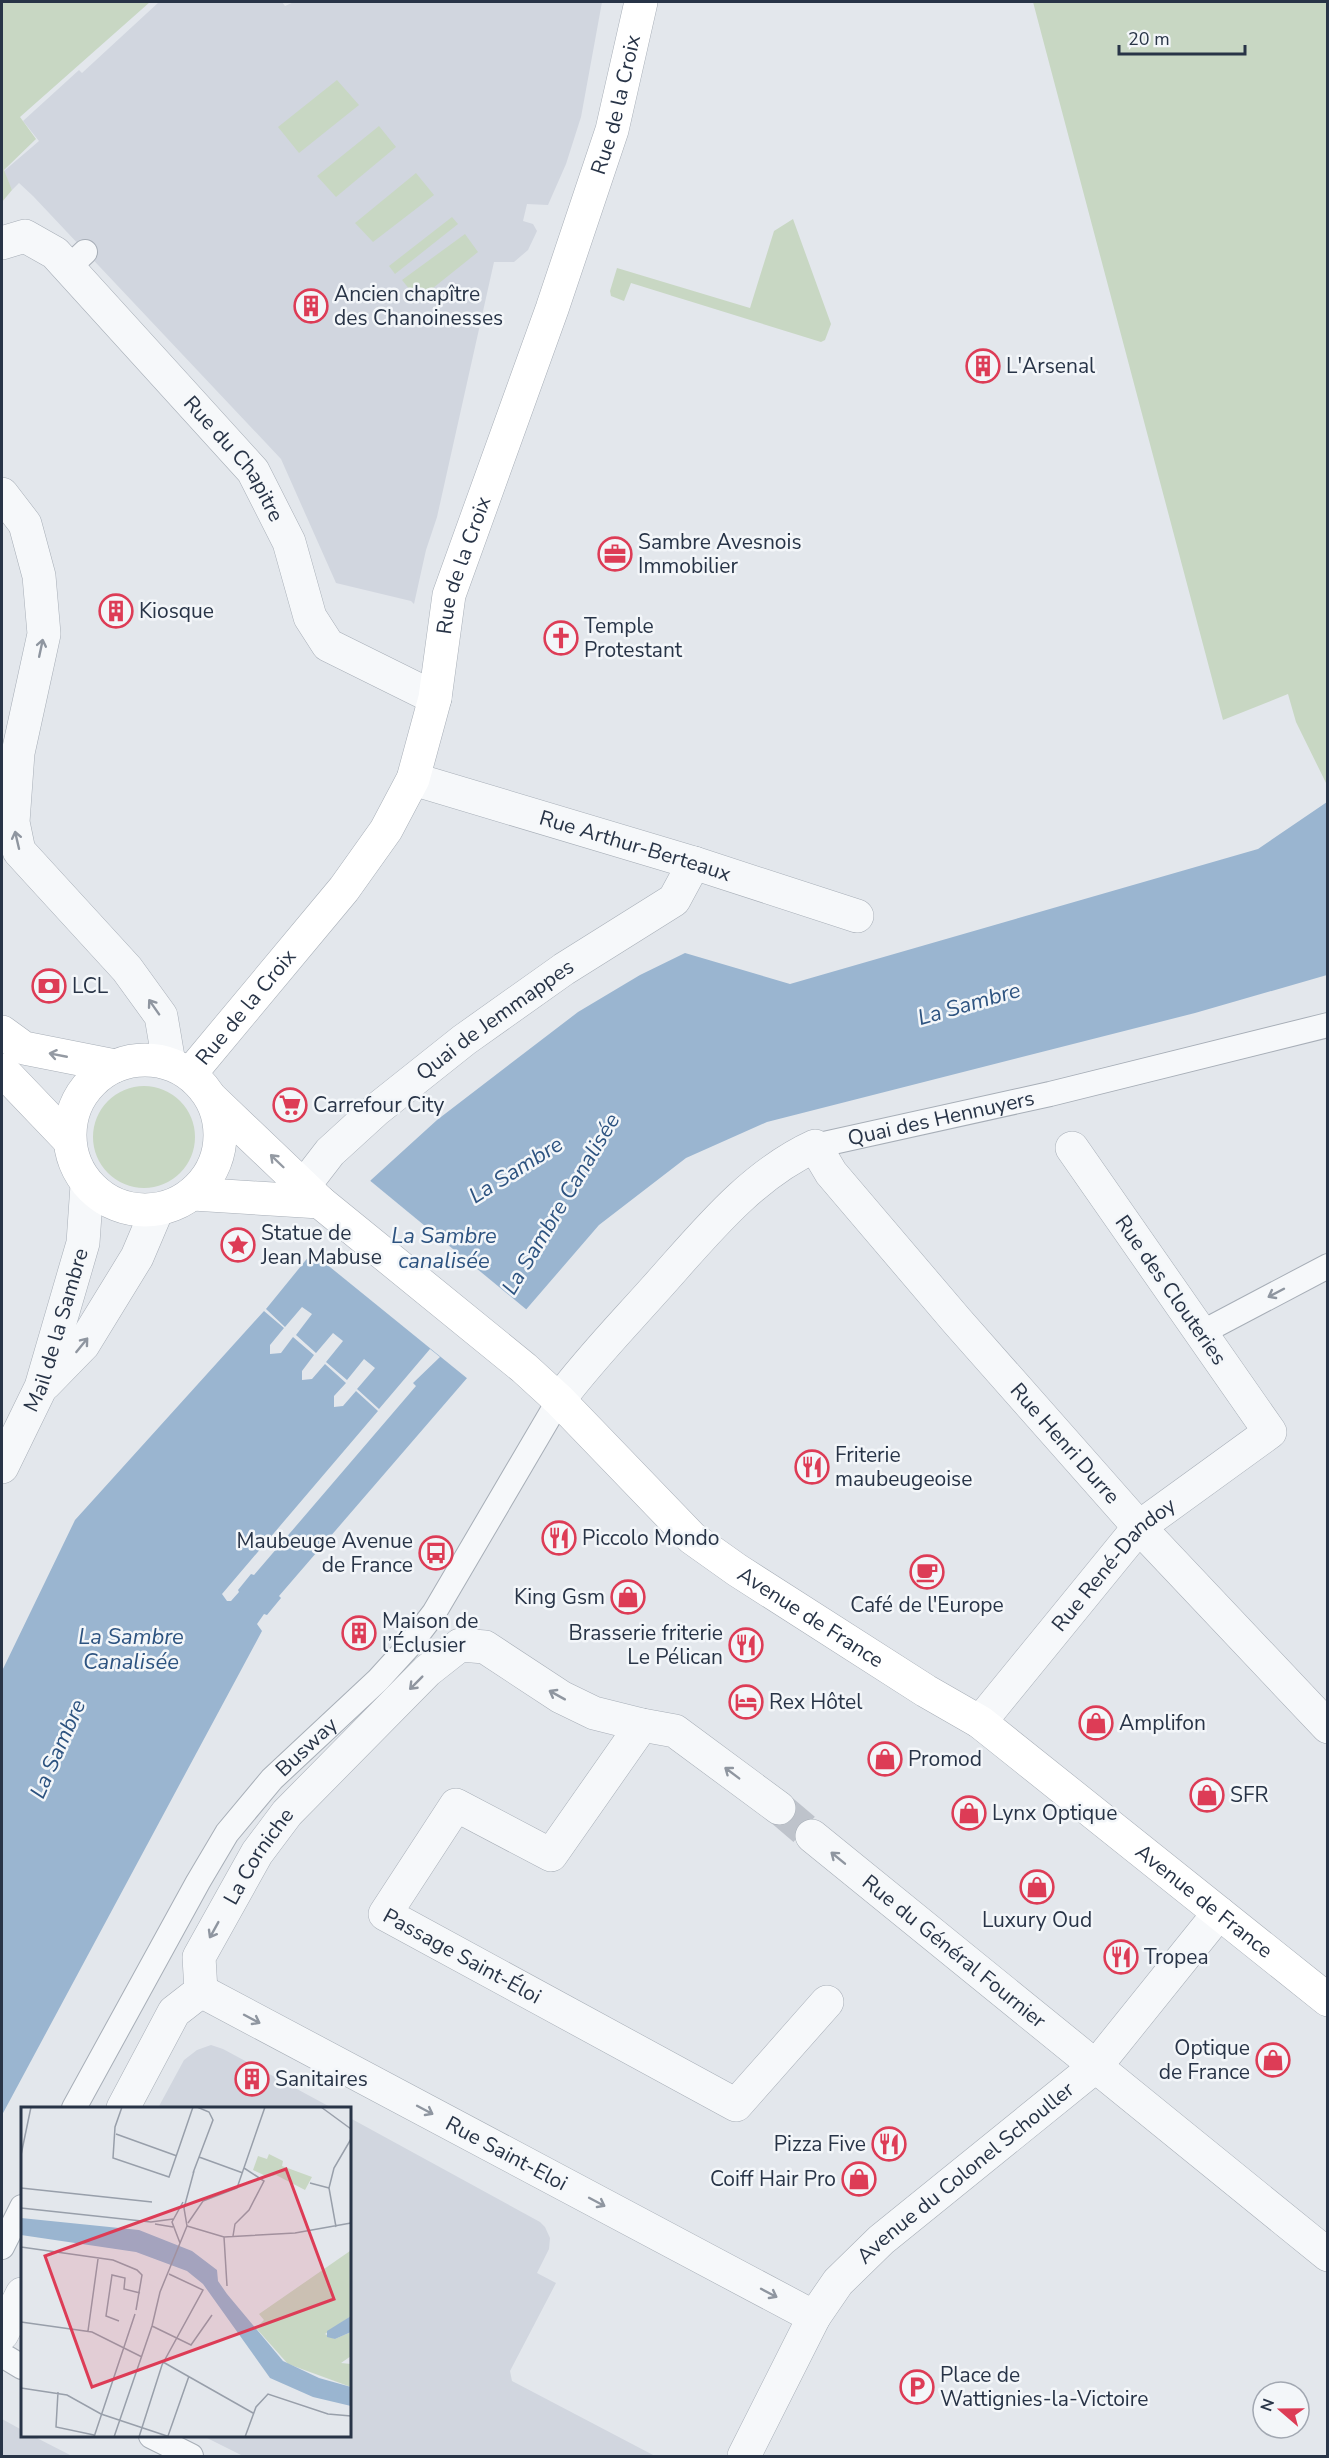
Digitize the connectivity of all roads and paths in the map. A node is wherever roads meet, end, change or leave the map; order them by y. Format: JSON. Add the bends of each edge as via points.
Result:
{"nodes":[{"id":1,"x":641,"y":2,"type":"edge"},
{"id":2,"x":2,"y":243,"type":"edge"},
{"id":3,"x":2,"y":494,"type":"edge"},
{"id":4,"x":435,"y":698,"type":"junction"},
{"id":5,"x":413,"y":778,"type":"junction"},
{"id":6,"x":694,"y":863,"type":"junction"},
{"id":7,"x":857,"y":916,"type":"dead end"},
{"id":8,"x":1328,"y":1025,"type":"edge"},
{"id":9,"x":2,"y":1032,"type":"edge"},
{"id":10,"x":115,"y":1065,"type":"junction"},
{"id":11,"x":180,"y":1069,"type":"junction"},
{"id":12,"x":2,"y":1070,"type":"edge"},
{"id":13,"x":212,"y":1099,"type":"junction"},
{"id":14,"x":69,"y":1140,"type":"junction"},
{"id":15,"x":815,"y":1146,"type":"junction"},
{"id":16,"x":1072,"y":1148,"type":"dead end"},
{"id":17,"x":87,"y":1185,"type":"junction"},
{"id":18,"x":193,"y":1194,"type":"junction"},
{"id":19,"x":317,"y":1199,"type":"junction"},
{"id":20,"x":157,"y":1210,"type":"junction"},
{"id":21,"x":1328,"y":1266,"type":"edge"},
{"id":22,"x":1201,"y":1333,"type":"junction"},
{"id":23,"x":41,"y":1387,"type":"junction"},
{"id":24,"x":559,"y":1400,"type":"junction"},
{"id":25,"x":1269,"y":1432,"type":"joint"},
{"id":26,"x":2,"y":1467,"type":"edge"},
{"id":27,"x":1139,"y":1527,"type":"junction"},
{"id":28,"x":980,"y":1722,"type":"junction"},
{"id":29,"x":642,"y":1725,"type":"junction"},
{"id":30,"x":1328,"y":1727,"type":"edge"},
{"id":31,"x":778,"y":1808,"type":"tunnel mouth"},
{"id":32,"x":812,"y":1836,"type":"tunnel mouth"},
{"id":33,"x":1219,"y":1913,"type":"junction"},
{"id":34,"x":201,"y":1991,"type":"junction"},
{"id":35,"x":1328,"y":2000,"type":"edge"},
{"id":36,"x":828,"y":2002,"type":"dead end"},
{"id":37,"x":1096,"y":2066,"type":"junction"},
{"id":38,"x":75,"y":2107,"type":"edge"},
{"id":39,"x":124,"y":2107,"type":"edge"},
{"id":40,"x":21,"y":2209,"type":"edge"},
{"id":41,"x":2,"y":2247,"type":"edge"},
{"id":42,"x":1328,"y":2255,"type":"edge"},
{"id":43,"x":21,"y":2296,"type":"edge"},
{"id":44,"x":814,"y":2317,"type":"junction"},
{"id":45,"x":2,"y":2334,"type":"edge"},
{"id":46,"x":2,"y":2355,"type":"edge"},
{"id":47,"x":21,"y":2366,"type":"edge"},
{"id":48,"x":153,"y":2437,"type":"edge"},
{"id":49,"x":191,"y":2457,"type":"edge"},
{"id":50,"x":744,"y":2457,"type":"edge"}],
"edges":[{"from":1,"to":4,"type":"main road","name":"Rue de la Croix","via":[[612,130],[449,595]]},
{"from":2,"to":4,"type":"street","name":"Rue du Chapitre","via":[[25,236],[77,260],[253,471],[289,542],[310,616],[328,645]]},
{"from":11,"to":3,"type":"street","one_way":true,"via":[[161,1017],[126,969],[19,851],[13,822],[18,753],[44,634],[39,576],[25,524]]},
{"from":4,"to":5,"type":"main road","name":"Rue de la Croix"},
{"from":5,"to":6,"type":"street","name":"Rue Arthur-Berteaux"},
{"from":5,"to":11,"type":"main road","name":"Rue de la Croix","via":[[386,830],[344,889]]},
{"from":6,"to":7,"type":"street","name":"Rue Arthur-Berteaux"},
{"from":6,"to":19,"type":"street","name":"Quai de Jemmappes","via":[[674,900],[564,969],[375,1110],[330,1152]]},
{"from":8,"to":15,"type":"lane","name":"Quai des Hennuyers","via":[[1050,1094]]},
{"from":10,"to":9,"type":"main road","one_way":true,"via":[[24,1048]]},
{"from":10,"to":11,"type":"main road","via":[[151,1059]]},
{"from":10,"to":14,"type":"main road","via":[[96,1078],[81,1096],[72,1117]]},
{"from":11,"to":13,"type":"main road","via":[[203,1086]]},
{"from":12,"to":14,"type":"main road"},
{"from":13,"to":18,"type":"main road","via":[[220,1124],[220,1150],[210,1174]]},
{"from":19,"to":13,"type":"main road","name":"Avenue de France","one_way":true},
{"from":14,"to":17,"type":"main road","via":[[75,1164]]},
{"from":15,"to":24,"type":"street","name":"Quai des Hennuyers","via":[[763,1178],[711,1228]]},
{"from":15,"to":27,"type":"street","name":"Rue Henri Durre","via":[[831,1173]]},
{"from":16,"to":22,"type":"street","name":"Rue des Clouteries"},
{"from":17,"to":20,"type":"main road","via":[[107,1202],[132,1210]]},
{"from":17,"to":23,"type":"street","name":"Mail de la Sambre","via":[[83,1244]]},
{"from":18,"to":19,"type":"main road"},
{"from":18,"to":20,"type":"main road","via":[[177,1205]]},
{"from":19,"to":24,"type":"main road","name":"Avenue de France"},
{"from":23,"to":20,"type":"street","one_way":true,"via":[[83,1345],[137,1257]]},
{"from":21,"to":22,"type":"lane","one_way":true},
{"from":22,"to":25,"type":"street","name":"Rue des Clouteries"},
{"from":23,"to":26,"type":"street","name":"Mail de la Sambre"},
{"from":24,"to":28,"type":"main road","name":"Avenue de France","via":[[692,1538],[896,1672]]},
{"from":24,"to":38,"type":"lane","name":"Busway","via":[[434,1613],[408,1647],[272,1779],[227,1833]]},
{"from":25,"to":27,"type":"street","name":"Rue René-Dandoy"},
{"from":27,"to":28,"type":"street","name":"Rue René-Dandoy"},
{"from":27,"to":30,"type":"street","name":"Rue Henri Durre"},
{"from":28,"to":33,"type":"main road","name":"Avenue de France"},
{"from":31,"to":29,"type":"street","one_way":true,"via":[[675,1731]]},
{"from":29,"to":34,"type":"street","name":"La Corniche","one_way":true,"via":[[594,1713],[561,1697],[485,1647],[460,1645],[428,1671],[287,1813],[257,1853],[199,1957]]},
{"from":29,"to":36,"type":"street","name":"Passage Saint-Éloi","via":[[551,1855],[456,1805],[385,1914],[736,2105]]},
{"from":37,"to":32,"type":"street","name":"Rue du Général Fournier","one_way":true},
{"from":33,"to":35,"type":"main road","name":"Avenue de France"},
{"from":33,"to":37,"type":"street","name":"Avenue du Colonel Schouller"},
{"from":34,"to":39,"type":"street","via":[[174,2012]]},
{"from":34,"to":44,"type":"street","name":"Rue Saint-Eloi","one_way":true},
{"from":37,"to":42,"type":"street","name":"Rue du Général Fournier"},
{"from":37,"to":44,"type":"street","name":"Avenue du Colonel Schouller","via":[[882,2240],[838,2282]]},
{"from":40,"to":41,"type":"lane"},
{"from":43,"to":45,"type":"street"},
{"from":44,"to":50,"type":"street","name":"Avenue du Colonel Schouller"},
{"from":46,"to":47,"type":"lane"},
{"from":48,"to":49,"type":"lane"}]}
